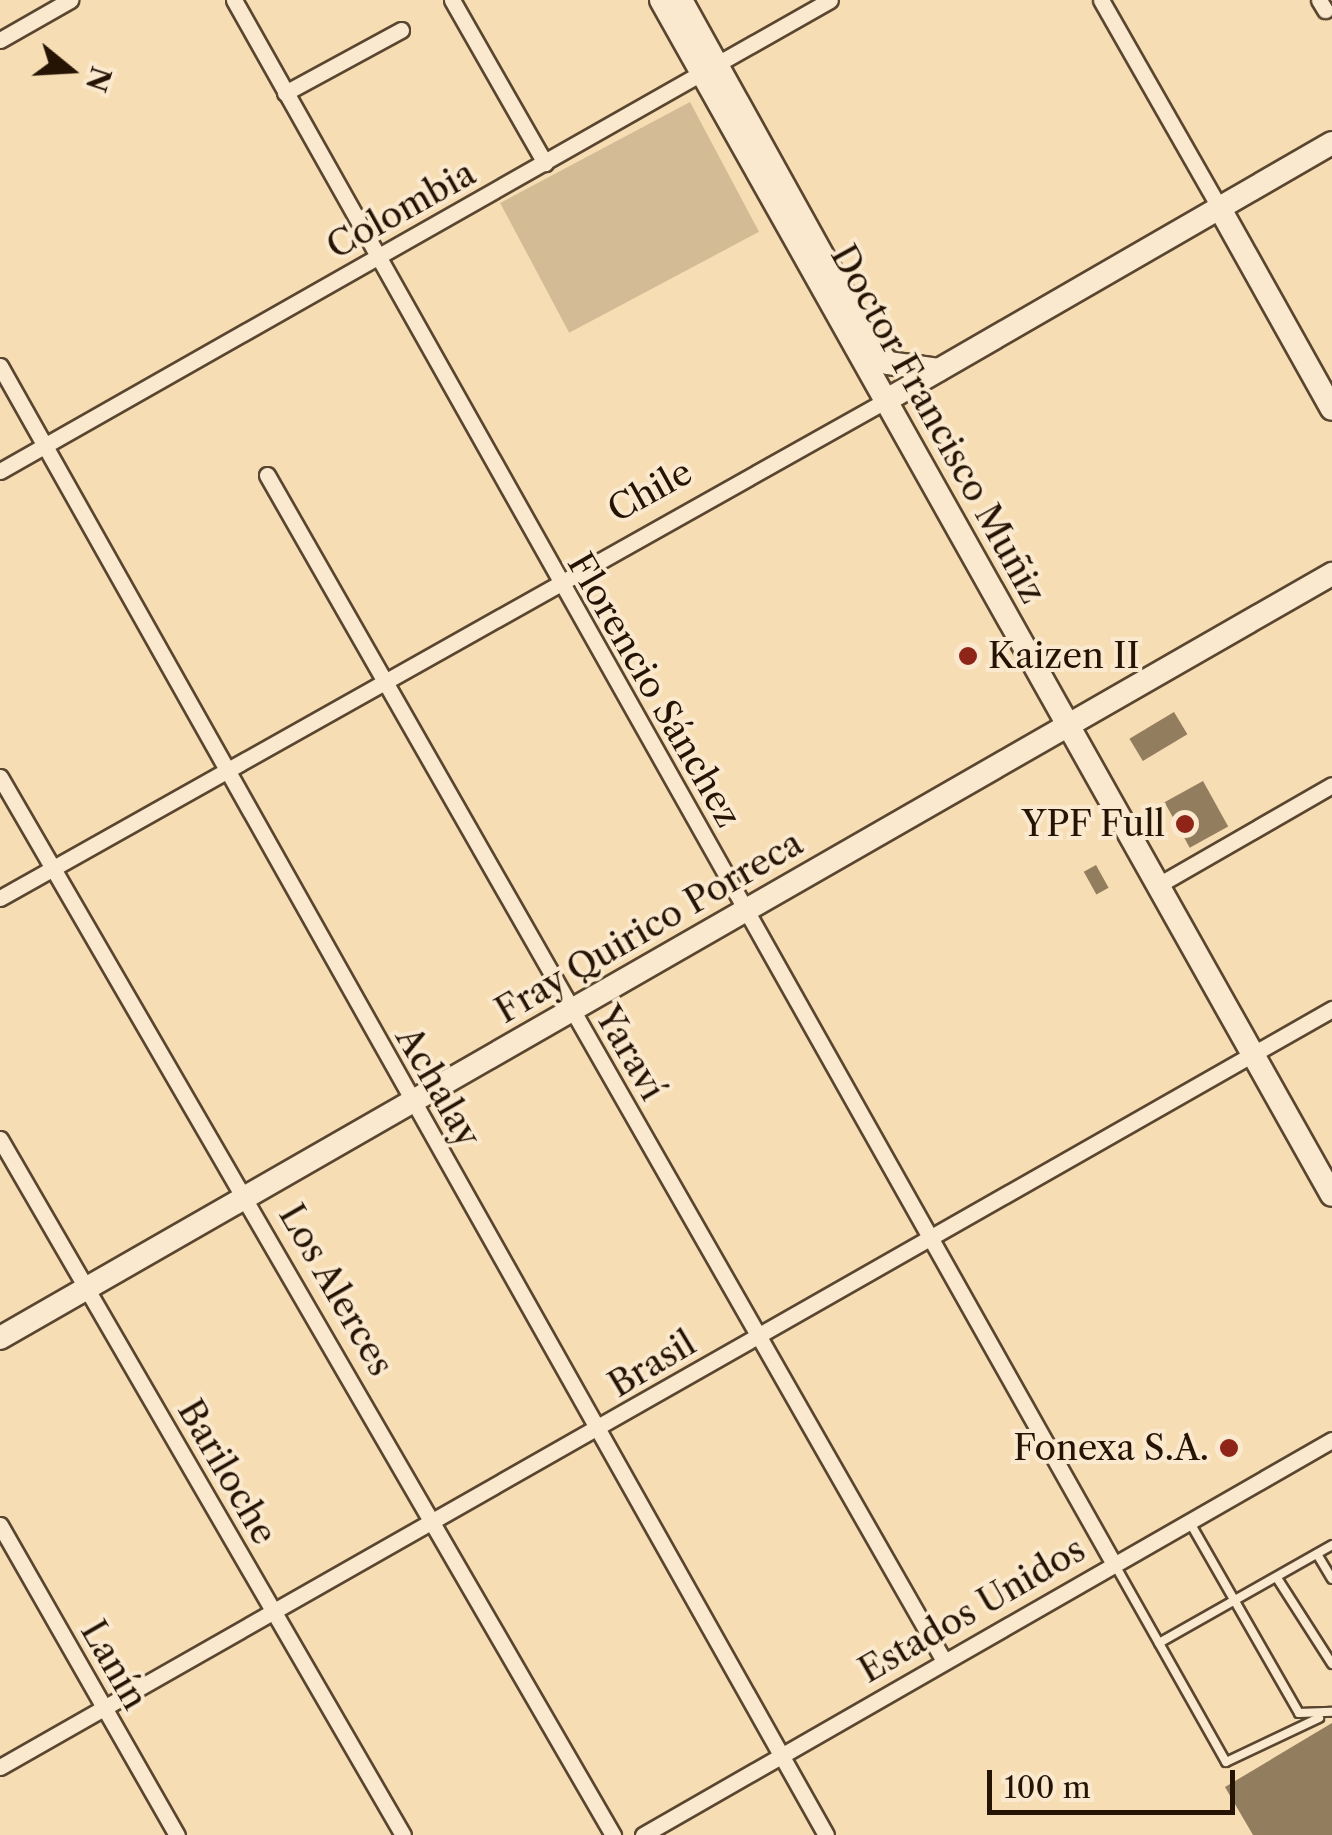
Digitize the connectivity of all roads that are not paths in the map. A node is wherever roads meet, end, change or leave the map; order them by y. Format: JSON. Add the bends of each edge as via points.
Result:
{"nodes":[{"id":1,"x":70,"y":0,"type":"edge"},
{"id":2,"x":234,"y":0,"type":"edge"},
{"id":3,"x":452,"y":0,"type":"edge"},
{"id":4,"x":661,"y":0,"type":"edge"},
{"id":5,"x":681,"y":0,"type":"edge"},
{"id":6,"x":830,"y":0,"type":"edge"},
{"id":7,"x":1101,"y":0,"type":"edge"},
{"id":8,"x":400,"y":30,"type":"dead end"},
{"id":9,"x":0,"y":40,"type":"edge"},
{"id":10,"x":710,"y":71,"type":"junction"},
{"id":11,"x":285,"y":93,"type":"junction"},
{"id":12,"x":1332,"y":142,"type":"edge"},
{"id":13,"x":545,"y":163,"type":"junction"},
{"id":14,"x":1219,"y":207,"type":"junction"},
{"id":15,"x":375,"y":258,"type":"junction"},
{"id":16,"x":0,"y":366,"type":"edge"},
{"id":17,"x":943,"y":370,"type":"junction"},
{"id":18,"x":886,"y":401,"type":"junction"},
{"id":19,"x":1332,"y":409,"type":"edge"},
{"id":20,"x":44,"y":447,"type":"junction"},
{"id":21,"x":0,"y":471,"type":"edge"},
{"id":22,"x":267,"y":474,"type":"dead end"},
{"id":23,"x":1332,"y":574,"type":"edge"},
{"id":24,"x":558,"y":582,"type":"junction"},
{"id":25,"x":382,"y":682,"type":"junction"},
{"id":26,"x":1068,"y":726,"type":"junction"},
{"id":27,"x":224,"y":771,"type":"junction"},
{"id":28,"x":0,"y":778,"type":"edge"},
{"id":29,"x":1332,"y":785,"type":"edge"},
{"id":30,"x":52,"y":868,"type":"junction"},
{"id":31,"x":1160,"y":884,"type":"junction"},
{"id":32,"x":0,"y":898,"type":"edge"},
{"id":33,"x":745,"y":912,"type":"junction"},
{"id":34,"x":1332,"y":1009,"type":"edge"},
{"id":35,"x":572,"y":1011,"type":"junction"},
{"id":36,"x":1254,"y":1054,"type":"junction"},
{"id":37,"x":413,"y":1104,"type":"junction"},
{"id":38,"x":0,"y":1139,"type":"edge"},
{"id":39,"x":1332,"y":1195,"type":"edge"},
{"id":40,"x":248,"y":1196,"type":"junction"},
{"id":41,"x":930,"y":1238,"type":"junction"},
{"id":42,"x":86,"y":1290,"type":"junction"},
{"id":43,"x":758,"y":1336,"type":"junction"},
{"id":44,"x":0,"y":1338,"type":"edge"},
{"id":45,"x":599,"y":1431,"type":"junction"},
{"id":46,"x":1332,"y":1440,"type":"edge"},
{"id":47,"x":1189,"y":1521,"type":"junction"},
{"id":48,"x":434,"y":1524,"type":"junction"},
{"id":49,"x":0,"y":1525,"type":"edge"},
{"id":50,"x":1332,"y":1545,"type":"edge"},
{"id":51,"x":1316,"y":1554,"type":"junction"},
{"id":52,"x":1114,"y":1564,"type":"junction"},
{"id":53,"x":1277,"y":1578,"type":"junction"},
{"id":54,"x":1332,"y":1579,"type":"edge"},
{"id":55,"x":1232,"y":1604,"type":"junction"},
{"id":56,"x":273,"y":1612,"type":"junction"},
{"id":57,"x":1159,"y":1644,"type":"junction"},
{"id":58,"x":944,"y":1661,"type":"junction"},
{"id":59,"x":1332,"y":1664,"type":"edge"},
{"id":60,"x":104,"y":1708,"type":"junction"},
{"id":61,"x":1332,"y":1712,"type":"edge"},
{"id":62,"x":1319,"y":1718,"type":"junction"},
{"id":63,"x":780,"y":1754,"type":"junction"},
{"id":64,"x":0,"y":1767,"type":"edge"},
{"id":65,"x":176,"y":1835,"type":"edge"},
{"id":66,"x":403,"y":1835,"type":"edge"},
{"id":67,"x":613,"y":1835,"type":"edge"},
{"id":68,"x":643,"y":1835,"type":"edge"},
{"id":69,"x":826,"y":1835,"type":"edge"}],
"edges":[{"from":1,"to":9,"type":"street"},
{"from":2,"to":11,"type":"street","name":"Florencio Sánchez"},
{"from":3,"to":13,"type":"street"},
{"from":4,"to":10,"type":"main road","name":"Doctor Francisco Muñiz"},
{"from":5,"to":10,"type":"main road","name":"Doctor Francisco Muñiz"},
{"from":6,"to":10,"type":"street","name":"Colombia"},
{"from":7,"to":14,"type":"street"},
{"from":8,"to":11,"type":"street"},
{"from":10,"to":13,"type":"street","name":"Colombia"},
{"from":10,"to":17,"type":"main road","name":"Doctor Francisco Muñiz","via":[[870,341],[888,363]]},
{"from":10,"to":18,"type":"main road","name":"Doctor Francisco Muñiz"},
{"from":11,"to":15,"type":"street","name":"Florencio Sánchez"},
{"from":12,"to":14,"type":"main road","name":"Chile"},
{"from":13,"to":15,"type":"street","name":"Colombia"},
{"from":14,"to":17,"type":"main road","name":"Chile"},
{"from":14,"to":19,"type":"main road"},
{"from":15,"to":20,"type":"street","name":"Colombia"},
{"from":15,"to":24,"type":"street","name":"Florencio Sánchez"},
{"from":16,"to":20,"type":"street","name":"Achalay"},
{"from":17,"to":18,"type":"main road","name":"Chile"},
{"from":18,"to":24,"type":"street","name":"Chile"},
{"from":18,"to":26,"type":"main road","name":"Doctor Francisco Muñiz"},
{"from":20,"to":21,"type":"street","name":"Colombia"},
{"from":20,"to":27,"type":"street","name":"Achalay"},
{"from":22,"to":25,"type":"street","name":"Yaraví"},
{"from":23,"to":26,"type":"main road","name":"Fray Quirico Porreca"},
{"from":24,"to":25,"type":"street","name":"Chile"},
{"from":24,"to":33,"type":"street","name":"Florencio Sánchez"},
{"from":25,"to":27,"type":"street","name":"Chile"},
{"from":25,"to":35,"type":"street","name":"Yaraví"},
{"from":26,"to":31,"type":"main road","name":"Doctor Francisco Muñiz"},
{"from":26,"to":33,"type":"main road","name":"Fray Quirico Porreca"},
{"from":27,"to":30,"type":"street","name":"Chile"},
{"from":27,"to":37,"type":"street","name":"Achalay"},
{"from":28,"to":30,"type":"street","name":"Los Alerces"},
{"from":29,"to":31,"type":"street"},
{"from":30,"to":32,"type":"street","name":"Chile"},
{"from":30,"to":40,"type":"street","name":"Los Alerces"},
{"from":31,"to":36,"type":"main road","name":"Doctor Francisco Muñiz"},
{"from":33,"to":35,"type":"main road","name":"Fray Quirico Porreca"},
{"from":33,"to":41,"type":"street","name":"Florencio Sánchez"},
{"from":34,"to":36,"type":"street","name":"Brasil"},
{"from":35,"to":37,"type":"main road","name":"Fray Quirico Porreca"},
{"from":35,"to":43,"type":"street","name":"Yaraví"},
{"from":36,"to":39,"type":"main road","name":"Doctor Francisco Muñiz"},
{"from":36,"to":41,"type":"street","name":"Brasil"},
{"from":37,"to":40,"type":"main road","name":"Fray Quirico Porreca"},
{"from":37,"to":45,"type":"street","name":"Achalay"},
{"from":38,"to":42,"type":"street","name":"Bariloche"},
{"from":40,"to":42,"type":"main road","name":"Fray Quirico Porreca"},
{"from":40,"to":48,"type":"street","name":"Los Alerces"},
{"from":41,"to":43,"type":"street","name":"Brasil"},
{"from":41,"to":52,"type":"street","name":"Florencio Sánchez"},
{"from":42,"to":44,"type":"main road","name":"Fray Quirico Porreca"},
{"from":42,"to":56,"type":"street","name":"Bariloche"},
{"from":43,"to":45,"type":"street","name":"Brasil"},
{"from":43,"to":58,"type":"street","name":"Yaraví"},
{"from":45,"to":48,"type":"street","name":"Brasil"},
{"from":45,"to":63,"type":"street","name":"Achalay"},
{"from":46,"to":47,"type":"street","name":"Estados Unidos"},
{"from":47,"to":52,"type":"street","name":"Estados Unidos"},
{"from":47,"to":55,"type":"lane"},
{"from":48,"to":56,"type":"street","name":"Brasil"},
{"from":48,"to":67,"type":"street","name":"Los Alerces"},
{"from":49,"to":60,"type":"street","name":"Lanín"},
{"from":50,"to":51,"type":"lane"},
{"from":51,"to":53,"type":"lane"},
{"from":51,"to":54,"type":"lane"},
{"from":52,"to":57,"type":"lane"},
{"from":52,"to":58,"type":"street","name":"Estados Unidos"},
{"from":53,"to":55,"type":"lane"},
{"from":53,"to":59,"type":"lane"},
{"from":55,"to":57,"type":"lane"},
{"from":55,"to":62,"type":"lane","via":[[1299,1712]]},
{"from":56,"to":60,"type":"street","name":"Brasil"},
{"from":56,"to":66,"type":"street","name":"Bariloche"},
{"from":57,"to":62,"type":"lane","via":[[1226,1762]]},
{"from":58,"to":63,"type":"street","name":"Estados Unidos"},
{"from":60,"to":64,"type":"street","name":"Brasil"},
{"from":60,"to":65,"type":"street","name":"Lanín"},
{"from":61,"to":62,"type":"lane"},
{"from":63,"to":68,"type":"street","name":"Estados Unidos"},
{"from":63,"to":69,"type":"street","name":"Achalay"}]}
